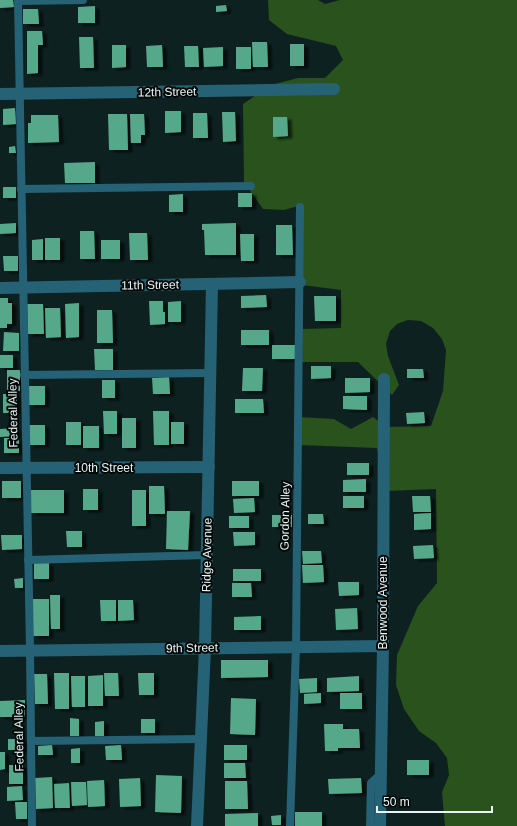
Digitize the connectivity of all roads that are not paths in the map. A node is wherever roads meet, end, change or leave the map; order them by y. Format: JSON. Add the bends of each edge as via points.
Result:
{"nodes":[{"id":1,"x":83,"y":0,"type":"edge"},
{"id":2,"x":18,"y":1,"type":"edge"},
{"id":3,"x":334,"y":89,"type":"dead end"},
{"id":4,"x":0,"y":94,"type":"edge"},
{"id":5,"x":20,"y":94,"type":"junction"},
{"id":6,"x":251,"y":186,"type":"dead end"},
{"id":7,"x":21,"y":189,"type":"junction"},
{"id":8,"x":300,"y":207,"type":"dead end"},
{"id":9,"x":300,"y":282,"type":"junction"},
{"id":10,"x":212,"y":284,"type":"junction"},
{"id":11,"x":0,"y":288,"type":"edge"},
{"id":12,"x":23,"y":288,"type":"junction"},
{"id":13,"x":210,"y":373,"type":"junction"},
{"id":14,"x":24,"y":376,"type":"junction"},
{"id":15,"x":384,"y":379,"type":"dead end"},
{"id":16,"x":209,"y":467,"type":"junction"},
{"id":17,"x":0,"y":468,"type":"edge"},
{"id":18,"x":26,"y":468,"type":"junction"},
{"id":19,"x":207,"y":555,"type":"junction"},
{"id":20,"x":28,"y":560,"type":"junction"},
{"id":21,"x":383,"y":646,"type":"junction"},
{"id":22,"x":296,"y":647,"type":"junction"},
{"id":23,"x":205,"y":648,"type":"junction"},
{"id":24,"x":30,"y":650,"type":"junction"},
{"id":25,"x":0,"y":651,"type":"edge"},
{"id":26,"x":201,"y":740,"type":"junction"},
{"id":27,"x":31,"y":742,"type":"junction"},
{"id":28,"x":381,"y":774,"type":"junction"},
{"id":29,"x":32,"y":826,"type":"edge"},
{"id":30,"x":197,"y":826,"type":"edge"},
{"id":31,"x":290,"y":826,"type":"edge"},
{"id":32,"x":370,"y":826,"type":"edge"},
{"id":33,"x":380,"y":826,"type":"edge"}],
"edges":[{"from":1,"to":2,"type":"lane"},
{"from":2,"to":5,"type":"lane","name":"Federal Alley"},
{"from":3,"to":5,"type":"street","name":"12th Street"},
{"from":4,"to":5,"type":"street","name":"12th Street"},
{"from":5,"to":7,"type":"lane","name":"Federal Alley"},
{"from":6,"to":7,"type":"lane"},
{"from":7,"to":12,"type":"lane","name":"Federal Alley"},
{"from":8,"to":9,"type":"lane","name":"Gordon Alley"},
{"from":9,"to":10,"type":"street","name":"11th Street"},
{"from":9,"to":22,"type":"lane","name":"Gordon Alley"},
{"from":10,"to":12,"type":"street","name":"11th Street"},
{"from":10,"to":13,"type":"street","name":"Ridge Avenue"},
{"from":11,"to":12,"type":"street","name":"11th Street"},
{"from":12,"to":14,"type":"lane","name":"Federal Alley"},
{"from":13,"to":14,"type":"lane"},
{"from":13,"to":16,"type":"street","name":"Ridge Avenue"},
{"from":14,"to":18,"type":"lane","name":"Federal Alley"},
{"from":15,"to":21,"type":"street","name":"Benwood Avenue"},
{"from":16,"to":18,"type":"street","name":"10th Street"},
{"from":16,"to":19,"type":"street","name":"Ridge Avenue"},
{"from":17,"to":18,"type":"street","name":"10th Street"},
{"from":18,"to":20,"type":"lane","name":"Federal Alley"},
{"from":19,"to":20,"type":"lane"},
{"from":19,"to":23,"type":"street","name":"Ridge Avenue"},
{"from":20,"to":24,"type":"lane","name":"Federal Alley"},
{"from":21,"to":22,"type":"street","name":"9th Street"},
{"from":21,"to":28,"type":"street","name":"Benwood Avenue"},
{"from":22,"to":23,"type":"street","name":"9th Street"},
{"from":22,"to":31,"type":"lane","name":"Gordon Alley"},
{"from":23,"to":24,"type":"street","name":"9th Street"},
{"from":23,"to":26,"type":"street","name":"Ridge Avenue"},
{"from":24,"to":25,"type":"street","name":"9th Street"},
{"from":24,"to":27,"type":"lane","name":"Federal Alley"},
{"from":26,"to":27,"type":"lane"},
{"from":26,"to":30,"type":"street","name":"Ridge Avenue"},
{"from":27,"to":29,"type":"lane","name":"Federal Alley"},
{"from":28,"to":32,"type":"lane","via":[[372,784]]},
{"from":28,"to":33,"type":"street","name":"Benwood Avenue"}]}
